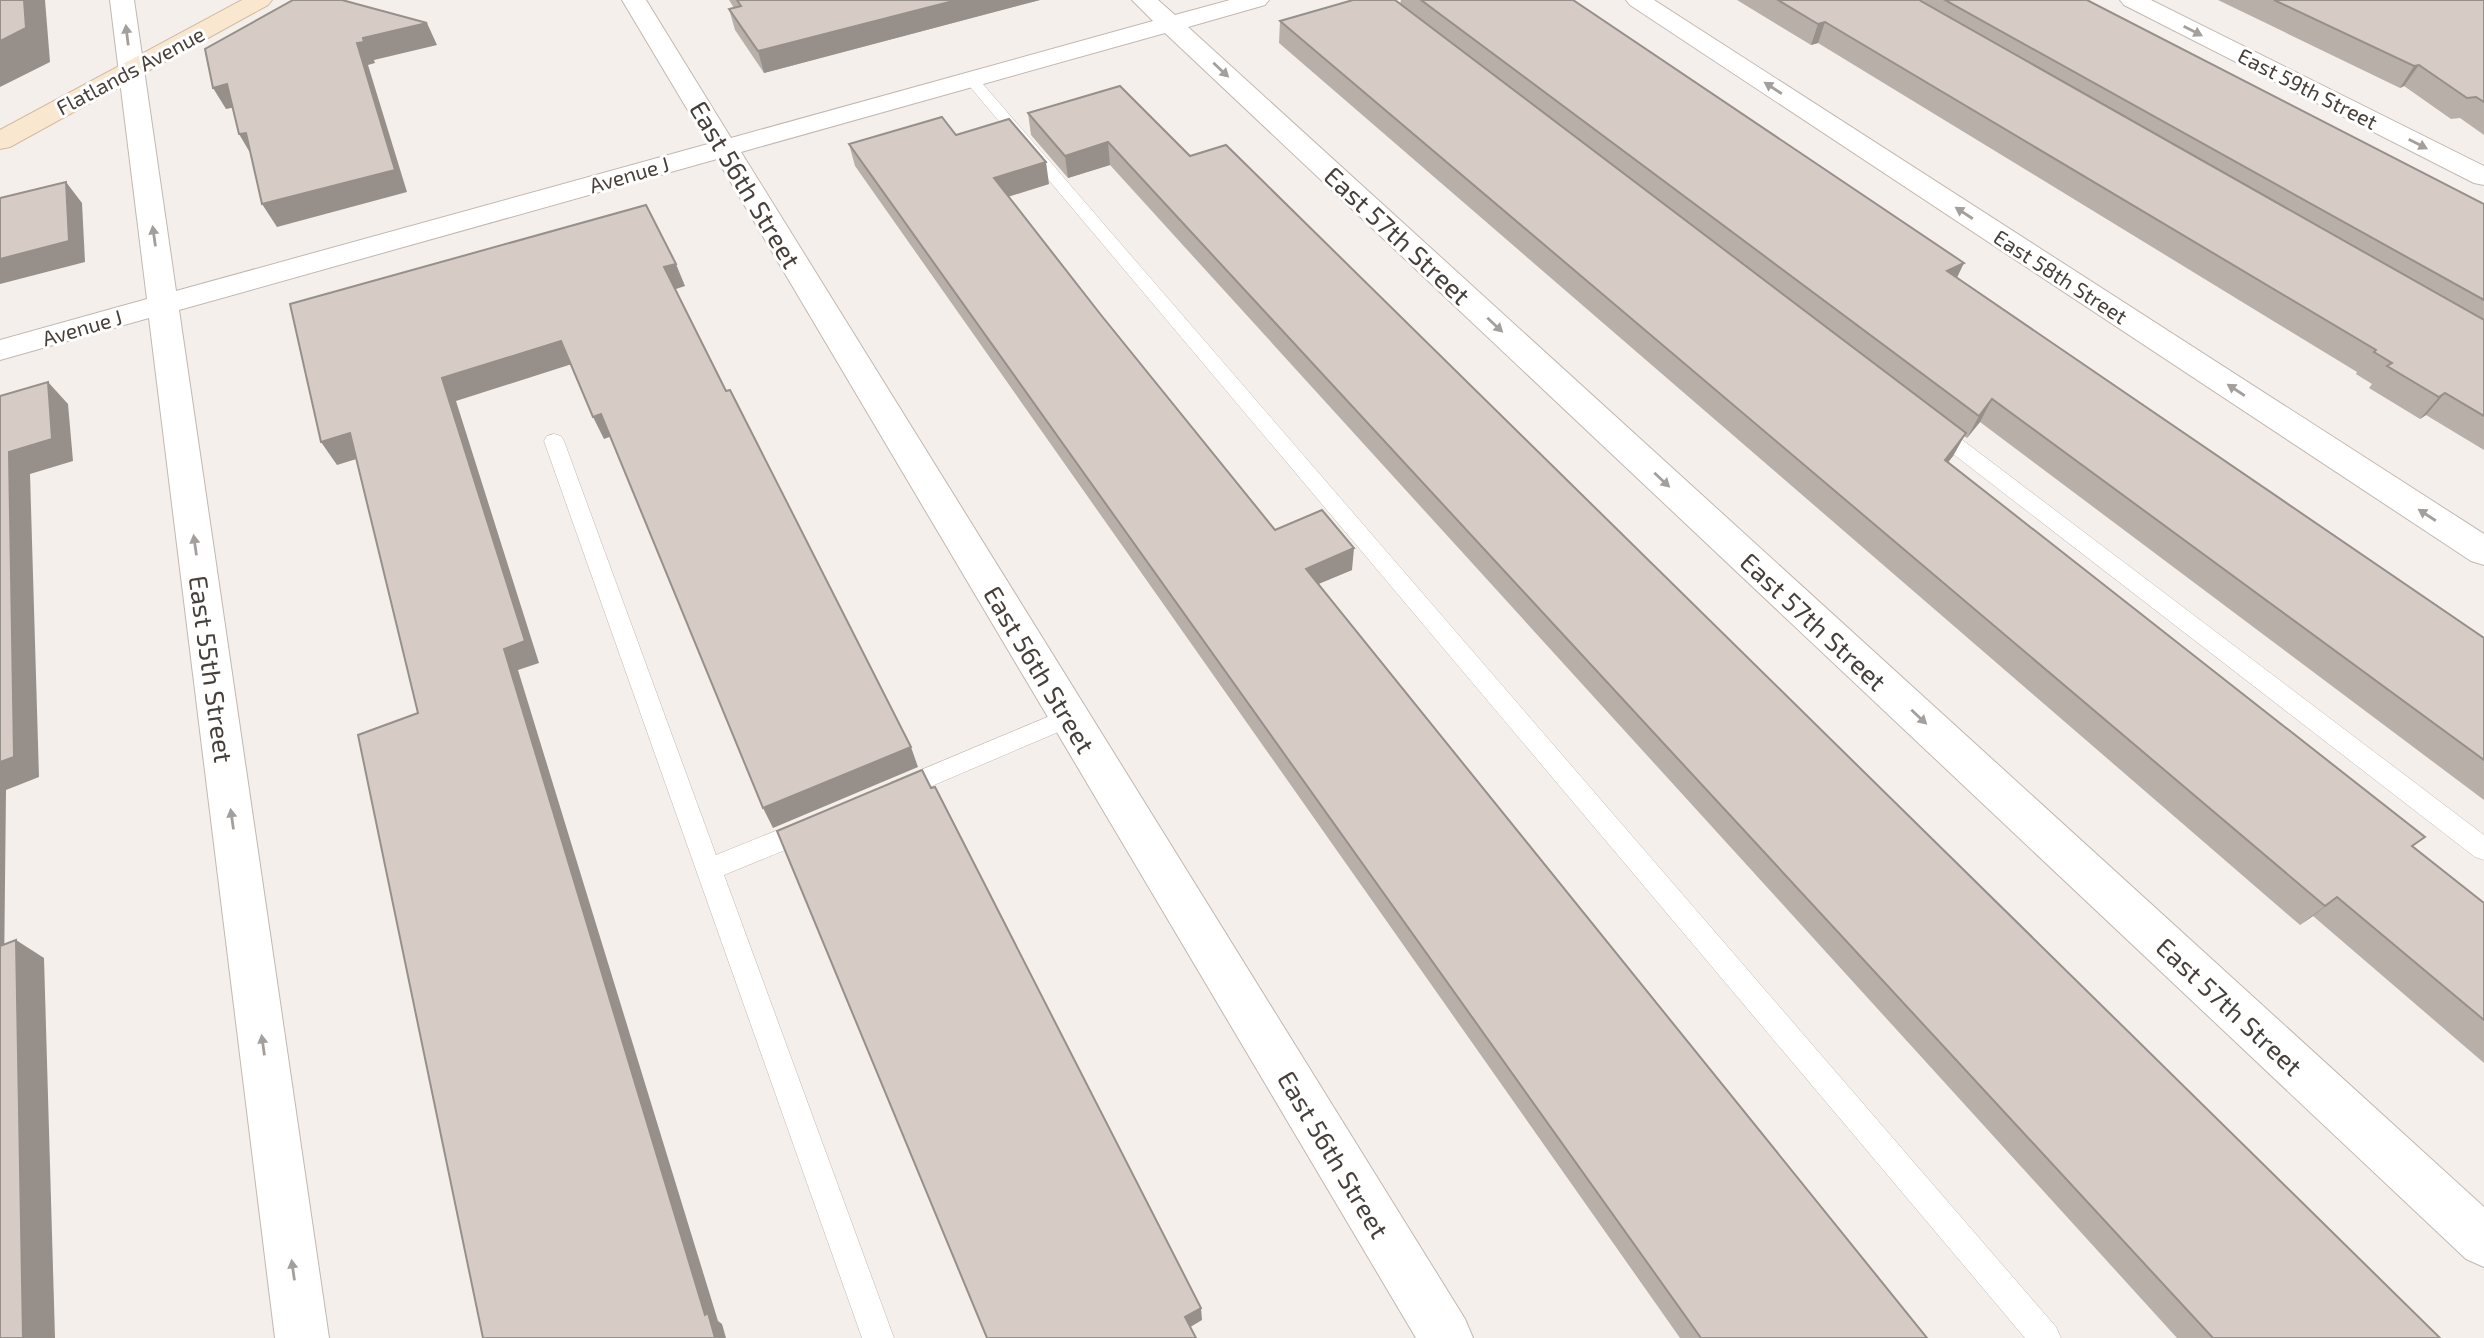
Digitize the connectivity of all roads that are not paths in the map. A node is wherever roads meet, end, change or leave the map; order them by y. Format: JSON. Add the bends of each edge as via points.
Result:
{"nodes":[{"id":1,"x":122,"y":0,"type":"edge"},
{"id":2,"x":260,"y":0,"type":"edge"},
{"id":3,"x":634,"y":0,"type":"edge"},
{"id":4,"x":1257,"y":0,"type":"edge"},
{"id":5,"x":1638,"y":0,"type":"edge"},
{"id":6,"x":2132,"y":0,"type":"edge"},
{"id":7,"x":1157,"y":12,"type":"edge"},
{"id":8,"x":131,"y":69,"type":"junction"},
{"id":9,"x":971,"y":79,"type":"junction"},
{"id":10,"x":0,"y":141,"type":"edge"},
{"id":11,"x":723,"y":148,"type":"junction"},
{"id":12,"x":2484,"y":177,"type":"edge"},
{"id":13,"x":163,"y":304,"type":"junction"},
{"id":14,"x":0,"y":350,"type":"edge"},
{"id":15,"x":1921,"y":418,"type":"edge"},
{"id":16,"x":554,"y":441,"type":"dead end"},
{"id":17,"x":2484,"y":552,"type":"edge"},
{"id":18,"x":1069,"y":717,"type":"junction"},
{"id":19,"x":882,"y":797,"type":"edge"},
{"id":20,"x":833,"y":818,"type":"edge"},
{"id":21,"x":2484,"y":849,"type":"edge"},
{"id":22,"x":709,"y":870,"type":"junction"},
{"id":23,"x":2484,"y":1241,"type":"edge"},
{"id":24,"x":302,"y":1338,"type":"edge"},
{"id":25,"x":878,"y":1338,"type":"edge"},
{"id":26,"x":1446,"y":1338,"type":"edge"},
{"id":27,"x":2045,"y":1338,"type":"edge"}],
"edges":[{"from":8,"to":1,"type":"street","name":"East 55th Street","one_way":true},
{"from":2,"to":8,"type":"main road","name":"Flatlands Avenue"},
{"from":3,"to":11,"type":"street","name":"East 56th Street"},
{"from":4,"to":7,"type":"street","name":"Avenue J"},
{"from":17,"to":5,"type":"street","name":"East 58th Street","one_way":true},
{"from":6,"to":12,"type":"street","name":"East 59th Street","one_way":true},
{"from":7,"to":9,"type":"street","name":"Avenue J"},
{"from":7,"to":23,"type":"street","name":"East 57th Street","one_way":true},
{"from":8,"to":10,"type":"main road","name":"Flatlands Avenue"},
{"from":13,"to":8,"type":"street","name":"East 55th Street","one_way":true},
{"from":9,"to":11,"type":"street","name":"Avenue J"},
{"from":9,"to":27,"type":"lane"},
{"from":11,"to":13,"type":"street","name":"Avenue J"},
{"from":11,"to":18,"type":"street","name":"East 56th Street"},
{"from":13,"to":14,"type":"street","name":"Avenue J"},
{"from":24,"to":13,"type":"street","name":"East 55th Street","one_way":true},
{"from":15,"to":21,"type":"lane"},
{"from":16,"to":22,"type":"lane"},
{"from":18,"to":19,"type":"lane"},
{"from":18,"to":26,"type":"street","name":"East 56th Street"},
{"from":20,"to":22,"type":"lane"},
{"from":22,"to":25,"type":"lane"}]}
